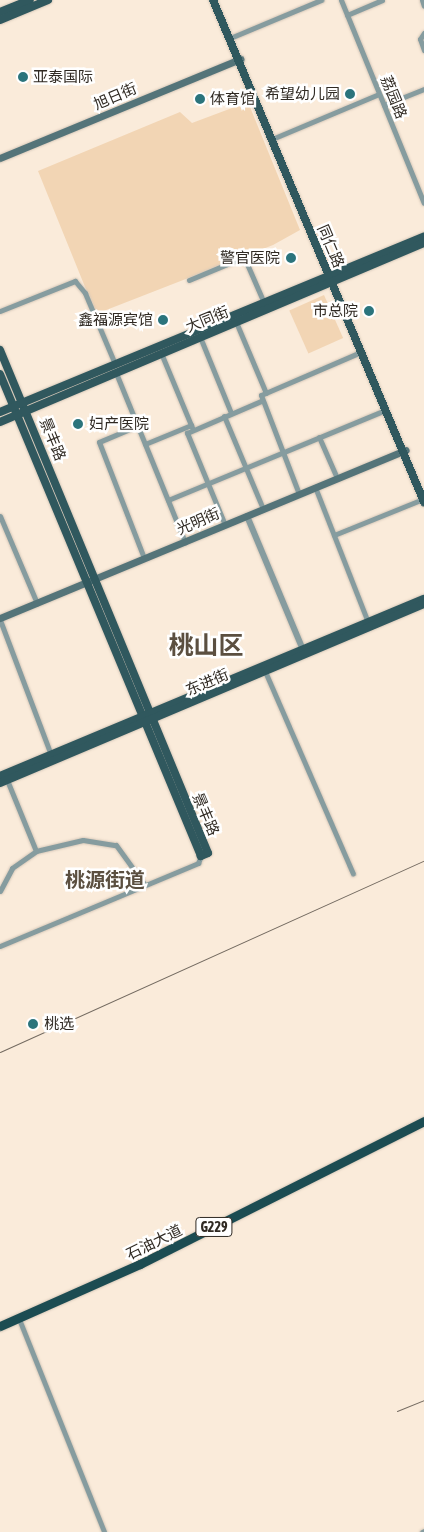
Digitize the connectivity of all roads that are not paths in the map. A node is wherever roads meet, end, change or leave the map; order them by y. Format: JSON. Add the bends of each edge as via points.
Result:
{"nodes":[{"id":1,"x":30,"y":0,"type":"edge"},
{"id":2,"x":48,"y":0,"type":"edge"},
{"id":3,"x":215,"y":0,"type":"edge"},
{"id":4,"x":321,"y":0,"type":"edge"},
{"id":5,"x":341,"y":0,"type":"edge"},
{"id":6,"x":382,"y":0,"type":"edge"},
{"id":7,"x":422,"y":0,"type":"edge"},
{"id":8,"x":424,"y":6,"type":"edge"},
{"id":9,"x":0,"y":12,"type":"edge"},
{"id":10,"x":347,"y":15,"type":"junction"},
{"id":11,"x":0,"y":20,"type":"edge"},
{"id":12,"x":424,"y":33,"type":"edge"},
{"id":13,"x":231,"y":38,"type":"junction"},
{"id":14,"x":424,"y":50,"type":"edge"},
{"id":15,"x":240,"y":59,"type":"junction"},
{"id":16,"x":424,"y":89,"type":"edge"},
{"id":17,"x":379,"y":94,"type":"junction"},
{"id":18,"x":384,"y":105,"type":"junction"},
{"id":19,"x":273,"y":138,"type":"junction"},
{"id":20,"x":0,"y":158,"type":"edge"},
{"id":21,"x":424,"y":203,"type":"edge"},
{"id":22,"x":424,"y":236,"type":"edge"},
{"id":23,"x":424,"y":243,"type":"edge"},
{"id":24,"x":332,"y":278,"type":"junction"},
{"id":25,"x":189,"y":280,"type":"dead end"},
{"id":26,"x":264,"y":303,"type":"junction"},
{"id":27,"x":0,"y":311,"type":"edge"},
{"id":28,"x":236,"y":322,"type":"junction"},
{"id":29,"x":200,"y":337,"type":"junction"},
{"id":30,"x":0,"y":350,"type":"edge"},
{"id":31,"x":361,"y":352,"type":"junction"},
{"id":32,"x":161,"y":353,"type":"junction"},
{"id":33,"x":115,"y":368,"type":"junction"},
{"id":34,"x":0,"y":374,"type":"edge"},
{"id":35,"x":266,"y":393,"type":"junction"},
{"id":36,"x":261,"y":401,"type":"junction"},
{"id":37,"x":25,"y":406,"type":"junction"},
{"id":38,"x":13,"y":407,"type":"junction"},
{"id":39,"x":385,"y":410,"type":"junction"},
{"id":40,"x":0,"y":412,"type":"edge"},
{"id":41,"x":231,"y":413,"type":"junction"},
{"id":42,"x":16,"y":415,"type":"junction"},
{"id":43,"x":224,"y":416,"type":"junction"},
{"id":44,"x":0,"y":422,"type":"edge"},
{"id":45,"x":137,"y":426,"type":"junction"},
{"id":46,"x":192,"y":427,"type":"junction"},
{"id":47,"x":320,"y":437,"type":"junction"},
{"id":48,"x":145,"y":444,"type":"junction"},
{"id":49,"x":404,"y":451,"type":"junction"},
{"id":50,"x":282,"y":452,"type":"junction"},
{"id":51,"x":245,"y":468,"type":"junction"},
{"id":52,"x":337,"y":478,"type":"junction"},
{"id":53,"x":207,"y":484,"type":"junction"},
{"id":54,"x":315,"y":487,"type":"junction"},
{"id":55,"x":422,"y":492,"type":"edge"},
{"id":56,"x":300,"y":494,"type":"junction"},
{"id":57,"x":168,"y":500,"type":"junction"},
{"id":58,"x":263,"y":509,"type":"junction"},
{"id":59,"x":0,"y":516,"type":"edge"},
{"id":60,"x":247,"y":516,"type":"junction"},
{"id":61,"x":224,"y":525,"type":"junction"},
{"id":62,"x":334,"y":535,"type":"junction"},
{"id":63,"x":185,"y":542,"type":"junction"},
{"id":64,"x":144,"y":558,"type":"junction"},
{"id":65,"x":91,"y":580,"type":"junction"},
{"id":66,"x":424,"y":598,"type":"edge"},
{"id":67,"x":37,"y":603,"type":"junction"},
{"id":68,"x":424,"y":604,"type":"edge"},
{"id":69,"x":0,"y":619,"type":"edge"},
{"id":70,"x":368,"y":622,"type":"junction"},
{"id":71,"x":303,"y":650,"type":"junction"},
{"id":72,"x":264,"y":669,"type":"junction"},
{"id":73,"x":148,"y":719,"type":"junction"},
{"id":74,"x":51,"y":755,"type":"junction"},
{"id":75,"x":2,"y":779,"type":"edge"},
{"id":76,"x":36,"y":851,"type":"junction"},
{"id":77,"x":201,"y":856,"type":"joint"},
{"id":78,"x":353,"y":874,"type":"dead end"},
{"id":79,"x":145,"y":885,"type":"junction"},
{"id":80,"x":0,"y":891,"type":"edge"},
{"id":81,"x":0,"y":946,"type":"edge"},
{"id":82,"x":424,"y":1120,"type":"edge"},
{"id":83,"x":19,"y":1319,"type":"junction"},
{"id":84,"x":0,"y":1326,"type":"edge"},
{"id":85,"x":104,"y":1532,"type":"edge"}],
"edges":[{"from":1,"to":9,"type":"main road"},
{"from":2,"to":11,"type":"main road"},
{"from":3,"to":13,"type":"main road","name":"同仁路"},
{"from":4,"to":13,"type":"street"},
{"from":5,"to":10,"type":"street","name":"荔园路"},
{"from":6,"to":10,"type":"street"},
{"from":7,"to":8,"type":"street"},
{"from":10,"to":17,"type":"street","name":"荔园路"},
{"from":12,"to":14,"type":"street","via":[[420,39]]},
{"from":13,"to":15,"type":"main road","name":"同仁路"},
{"from":15,"to":19,"type":"main road","name":"同仁路"},
{"from":15,"to":20,"type":"main road","name":"旭日街"},
{"from":16,"to":18,"type":"street"},
{"from":17,"to":18,"type":"street","name":"荔园路"},
{"from":17,"to":19,"type":"street"},
{"from":18,"to":21,"type":"street","name":"荔园路"},
{"from":19,"to":24,"type":"main road","name":"同仁路"},
{"from":22,"to":24,"type":"main road","name":"大同街"},
{"from":23,"to":24,"type":"main road","name":"大同街"},
{"from":24,"to":26,"type":"main road","name":"大同街"},
{"from":24,"to":28,"type":"main road","name":"大同街"},
{"from":24,"to":31,"type":"main road","name":"同仁路"},
{"from":24,"to":49,"type":"main road","name":"同仁路"},
{"from":25,"to":26,"type":"street","via":[[244,257]]},
{"from":26,"to":33,"type":"main road","name":"大同街"},
{"from":27,"to":33,"type":"street","via":[[75,281],[86,293]]},
{"from":28,"to":29,"type":"main road","name":"大同街"},
{"from":28,"to":35,"type":"street"},
{"from":29,"to":32,"type":"main road","name":"大同街"},
{"from":29,"to":41,"type":"street"},
{"from":30,"to":37,"type":"main road","name":"景丰路"},
{"from":31,"to":35,"type":"street"},
{"from":31,"to":39,"type":"main road","name":"同仁路"},
{"from":32,"to":33,"type":"main road","name":"大同街"},
{"from":32,"to":46,"type":"street"},
{"from":33,"to":37,"type":"main road","name":"大同街"},
{"from":33,"to":45,"type":"street"},
{"from":34,"to":38,"type":"main road","name":"景丰路"},
{"from":35,"to":36,"type":"street","via":[[261,396]]},
{"from":36,"to":41,"type":"street"},
{"from":36,"to":50,"type":"street"},
{"from":37,"to":38,"type":"main road","name":"大同街"},
{"from":37,"to":42,"type":"main road","name":"大同街"},
{"from":37,"to":65,"type":"main road","name":"景丰路"},
{"from":38,"to":40,"type":"main road","name":"大同街"},
{"from":38,"to":42,"type":"main road","name":"景丰路"},
{"from":39,"to":47,"type":"street"},
{"from":39,"to":49,"type":"main road","name":"同仁路"},
{"from":41,"to":43,"type":"street"},
{"from":42,"to":44,"type":"main road","name":"大同街"},
{"from":42,"to":65,"type":"main road","name":"景丰路"},
{"from":43,"to":46,"type":"street"},
{"from":43,"to":51,"type":"street"},
{"from":45,"to":48,"type":"street"},
{"from":45,"to":64,"type":"street","via":[[99,442]]},
{"from":46,"to":48,"type":"street"},
{"from":46,"to":53,"type":"street","via":[[187,433]]},
{"from":47,"to":50,"type":"street"},
{"from":47,"to":52,"type":"street"},
{"from":48,"to":57,"type":"street"},
{"from":49,"to":52,"type":"main road","name":"光明街"},
{"from":49,"to":55,"type":"main road","name":"同仁路"},
{"from":50,"to":51,"type":"street"},
{"from":50,"to":56,"type":"street"},
{"from":51,"to":53,"type":"street"},
{"from":51,"to":58,"type":"street"},
{"from":52,"to":54,"type":"main road","name":"光明街"},
{"from":53,"to":57,"type":"street"},
{"from":53,"to":61,"type":"street"},
{"from":54,"to":56,"type":"main road","name":"光明街"},
{"from":54,"to":62,"type":"street"},
{"from":55,"to":62,"type":"street"},
{"from":56,"to":58,"type":"main road","name":"光明街"},
{"from":57,"to":63,"type":"street"},
{"from":58,"to":60,"type":"main road","name":"光明街"},
{"from":59,"to":67,"type":"street"},
{"from":60,"to":61,"type":"main road","name":"光明街"},
{"from":60,"to":71,"type":"street"},
{"from":61,"to":63,"type":"main road","name":"光明街"},
{"from":62,"to":70,"type":"street"},
{"from":63,"to":64,"type":"main road","name":"光明街"},
{"from":64,"to":65,"type":"main road","name":"光明街"},
{"from":65,"to":67,"type":"main road","name":"光明街"},
{"from":65,"to":73,"type":"main road","name":"景丰路"},
{"from":66,"to":70,"type":"main road","name":"东进街"},
{"from":67,"to":69,"type":"main road","name":"光明街"},
{"from":68,"to":72,"type":"main road","name":"东进街"},
{"from":69,"to":74,"type":"street"},
{"from":70,"to":71,"type":"main road","name":"东进街"},
{"from":71,"to":72,"type":"main road","name":"东进街"},
{"from":72,"to":73,"type":"main road","name":"东进街"},
{"from":72,"to":78,"type":"street"},
{"from":73,"to":74,"type":"main road","name":"东进街"},
{"from":73,"to":75,"type":"main road","name":"东进街"},
{"from":73,"to":77,"type":"main road","name":"景丰路"},
{"from":74,"to":75,"type":"main road","name":"东进街"},
{"from":75,"to":76,"type":"street"},
{"from":76,"to":79,"type":"street","via":[[83,840],[116,845]]},
{"from":76,"to":80,"type":"street","via":[[12,868]]},
{"from":77,"to":79,"type":"street","via":[[198,863]]},
{"from":79,"to":81,"type":"street"},
{"from":82,"to":83,"type":"highway","name":"石油大道","number":"G229","via":[[132,1268]]},
{"from":83,"to":84,"type":"highway","name":"石油大道","number":"G229"},
{"from":83,"to":85,"type":"street"}]}
